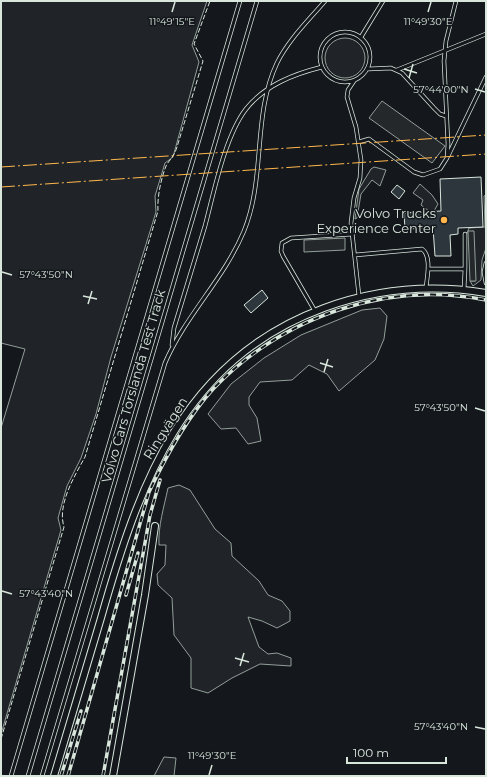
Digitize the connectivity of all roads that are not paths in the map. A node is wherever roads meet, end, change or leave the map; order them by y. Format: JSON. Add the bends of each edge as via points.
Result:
{"nodes":[{"id":1,"x":240,"y":1,"type":"edge"},
{"id":2,"x":257,"y":1,"type":"edge"},
{"id":3,"x":326,"y":1,"type":"edge"},
{"id":4,"x":383,"y":1,"type":"edge"},
{"id":5,"x":456,"y":1,"type":"edge"},
{"id":6,"x":486,"y":34,"type":"edge"},
{"id":7,"x":361,"y":37,"type":"junction"},
{"id":8,"x":445,"y":50,"type":"junction"},
{"id":9,"x":322,"y":67,"type":"junction"},
{"id":10,"x":368,"y":69,"type":"junction"},
{"id":11,"x":397,"y":70,"type":"junction"},
{"id":12,"x":486,"y":77,"type":"edge"},
{"id":13,"x":354,"y":81,"type":"junction"},
{"id":14,"x":267,"y":89,"type":"junction"},
{"id":15,"x":446,"y":116,"type":"junction"},
{"id":16,"x":359,"y":142,"type":"junction"},
{"id":17,"x":447,"y":158,"type":"junction"},
{"id":18,"x":352,"y":234,"type":"junction"},
{"id":19,"x":464,"y":234,"type":"dead end"},
{"id":20,"x":355,"y":255,"type":"junction"},
{"id":21,"x":486,"y":263,"type":"edge"},
{"id":22,"x":428,"y":269,"type":"junction"},
{"id":23,"x":465,"y":269,"type":"junction"},
{"id":24,"x":486,"y":283,"type":"edge"},
{"id":25,"x":426,"y":288,"type":"junction"},
{"id":26,"x":464,"y":290,"type":"junction"},
{"id":27,"x":486,"y":293,"type":"edge"},
{"id":28,"x":359,"y":296,"type":"junction"},
{"id":29,"x":315,"y":311,"type":"junction"},
{"id":30,"x":172,"y":346,"type":"junction"},
{"id":31,"x":155,"y":526,"type":"dead end"},
{"id":32,"x":11,"y":776,"type":"edge"},
{"id":33,"x":28,"y":776,"type":"edge"},
{"id":34,"x":42,"y":776,"type":"edge"},
{"id":35,"x":54,"y":776,"type":"edge"},
{"id":36,"x":112,"y":776,"type":"edge"}],
"edges":[{"from":1,"to":32,"type":"lane","name":"Volvo Cars Torslanda Test Track"},
{"from":2,"to":33,"type":"lane","name":"Volvo Cars Torslanda Test Track"},
{"from":3,"to":14,"type":"lane","via":[[288,45]]},
{"from":4,"to":7,"type":"lane"},
{"from":5,"to":8,"type":"lane"},
{"from":6,"to":8,"type":"lane"},
{"from":7,"to":9,"type":"lane","via":[[344,32],[332,36],[321,50]]},
{"from":7,"to":10,"type":"lane","via":[[370,52]]},
{"from":8,"to":11,"type":"lane"},
{"from":8,"to":15,"type":"lane"},
{"from":9,"to":13,"type":"lane","via":[[327,75],[335,80]]},
{"from":9,"to":14,"type":"lane"},
{"from":10,"to":11,"type":"lane"},
{"from":10,"to":13,"type":"lane"},
{"from":11,"to":15,"type":"lane","via":[[440,114]]},
{"from":12,"to":17,"type":"lane"},
{"from":13,"to":16,"type":"lane","via":[[347,97]]},
{"from":14,"to":30,"type":"lane","via":[[246,109],[233,132],[174,328]]},
{"from":14,"to":30,"type":"lane","via":[[254,198],[244,230],[223,270]]},
{"from":15,"to":17,"type":"lane"},
{"from":16,"to":17,"type":"lane","via":[[369,139],[414,172],[423,175],[440,170]]},
{"from":16,"to":18,"type":"lane","via":[[361,171],[352,210]]},
{"from":18,"to":20,"type":"lane"},
{"from":18,"to":29,"type":"lane","via":[[291,238],[282,243],[283,256]]},
{"from":19,"to":23,"type":"lane"},
{"from":20,"to":22,"type":"lane","via":[[422,249],[427,255]]},
{"from":20,"to":28,"type":"lane"},
{"from":21,"to":24,"type":"lane"},
{"from":22,"to":23,"type":"lane"},
{"from":22,"to":25,"type":"lane"},
{"from":23,"to":26,"type":"lane"},
{"from":25,"to":26,"type":"street","name":"Ringvägen"},
{"from":25,"to":28,"type":"street","name":"Ringvägen"},
{"from":26,"to":27,"type":"street","name":"Ringvägen"},
{"from":28,"to":29,"type":"street","name":"Ringvägen"},
{"from":29,"to":35,"type":"street","name":"Ringvägen","via":[[281,327],[235,360],[198,397],[166,443],[128,527]]},
{"from":30,"to":34,"type":"lane","via":[[159,381]]},
{"from":31,"to":36,"type":"street"}]}
